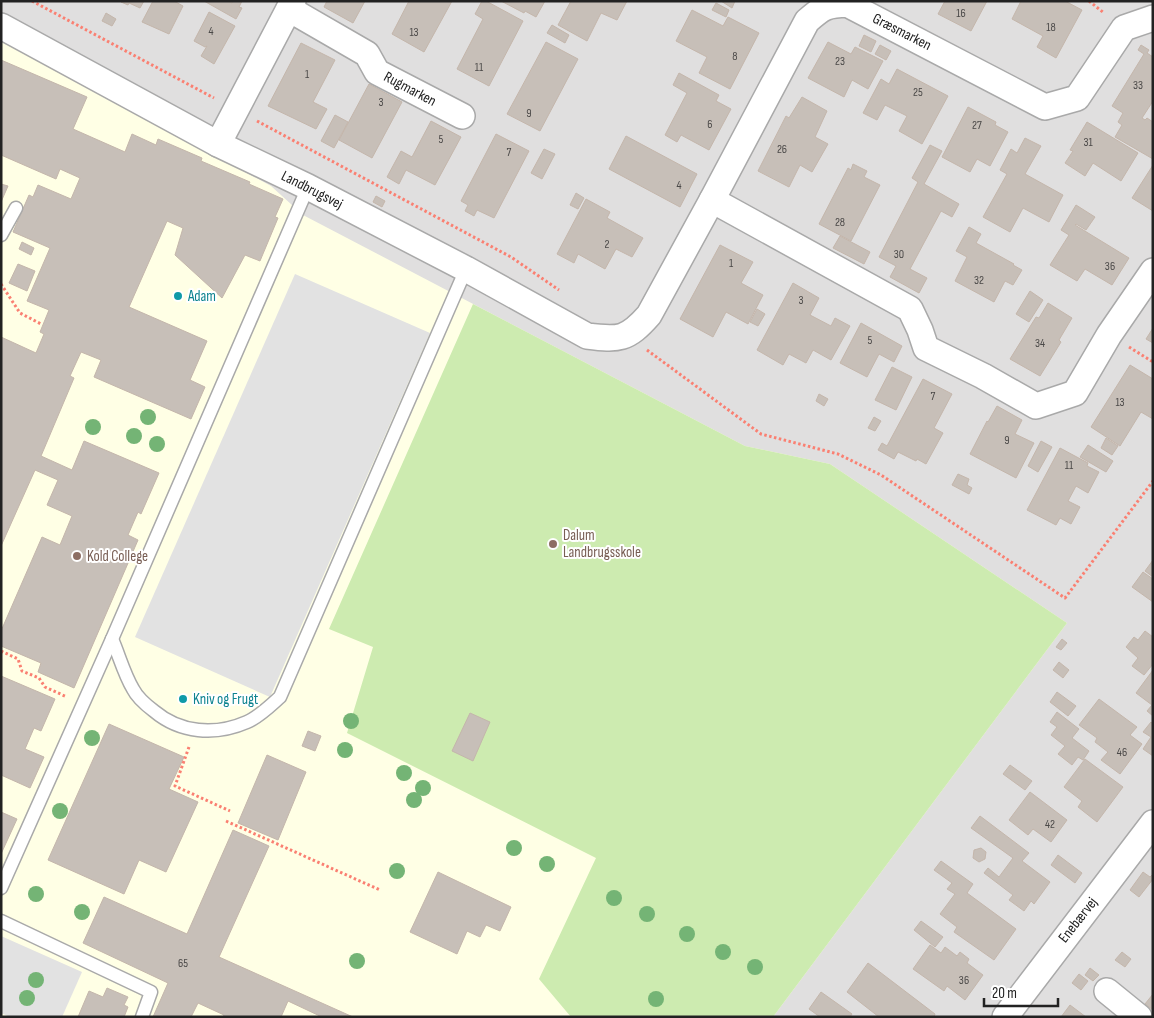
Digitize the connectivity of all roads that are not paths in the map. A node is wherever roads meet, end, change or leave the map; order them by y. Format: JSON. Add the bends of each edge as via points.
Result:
{"nodes":[{"id":1,"x":291,"y":5,"type":"edge"},
{"id":2,"x":1153,"y":18,"type":"edge"},
{"id":3,"x":1,"y":26,"type":"edge"},
{"id":4,"x":462,"y":116,"type":"dead end"},
{"id":5,"x":218,"y":144,"type":"junction"},
{"id":6,"x":308,"y":187,"type":"junction"},
{"id":7,"x":712,"y":200,"type":"junction"},
{"id":8,"x":16,"y":208,"type":"dead end"},
{"id":9,"x":1,"y":235,"type":"edge"},
{"id":10,"x":466,"y":269,"type":"junction"},
{"id":11,"x":1153,"y":271,"type":"edge"},
{"id":12,"x":627,"y":336,"type":"joint"},
{"id":13,"x":112,"y":639,"type":"junction"},
{"id":14,"x":1153,"y":823,"type":"edge"},
{"id":15,"x":1,"y":888,"type":"edge"},
{"id":16,"x":1,"y":920,"type":"edge"},
{"id":17,"x":1107,"y":991,"type":"dead end"},
{"id":18,"x":142,"y":1017,"type":"edge"},
{"id":19,"x":1005,"y":1017,"type":"edge"},
{"id":20,"x":1139,"y":1017,"type":"edge"}],
"edges":[{"from":1,"to":4,"type":"street","name":"Rugmarken","via":[[367,54],[377,72]]},
{"from":1,"to":5,"type":"street","name":"Rugmarken"},
{"from":2,"to":7,"type":"street","name":"Græsmarken","via":[[1124,28],[1077,98],[1045,108],[847,4],[830,4],[807,21]]},
{"from":3,"to":5,"type":"street","name":"Landbrugsvej"},
{"from":5,"to":6,"type":"street","name":"Landbrugsvej"},
{"from":6,"to":10,"type":"street","name":"Landbrugsvej"},
{"from":6,"to":13,"type":"lane"},
{"from":7,"to":11,"type":"street","via":[[910,309],[926,348],[1036,406],[1075,393],[1109,335]]},
{"from":7,"to":12,"type":"street","name":"Græsmarken","via":[[648,315]]},
{"from":8,"to":9,"type":"lane"},
{"from":10,"to":12,"type":"street","name":"Landbrugsvej","via":[[587,336],[609,339]]},
{"from":10,"to":13,"type":"lane","via":[[280,697],[248,722],[215,731],[185,729],[171,724],[133,690]]},
{"from":13,"to":15,"type":"lane"},
{"from":14,"to":19,"type":"street","name":"Enebærvej"},
{"from":16,"to":18,"type":"lane","via":[[151,992]]},
{"from":17,"to":20,"type":"street"}]}
